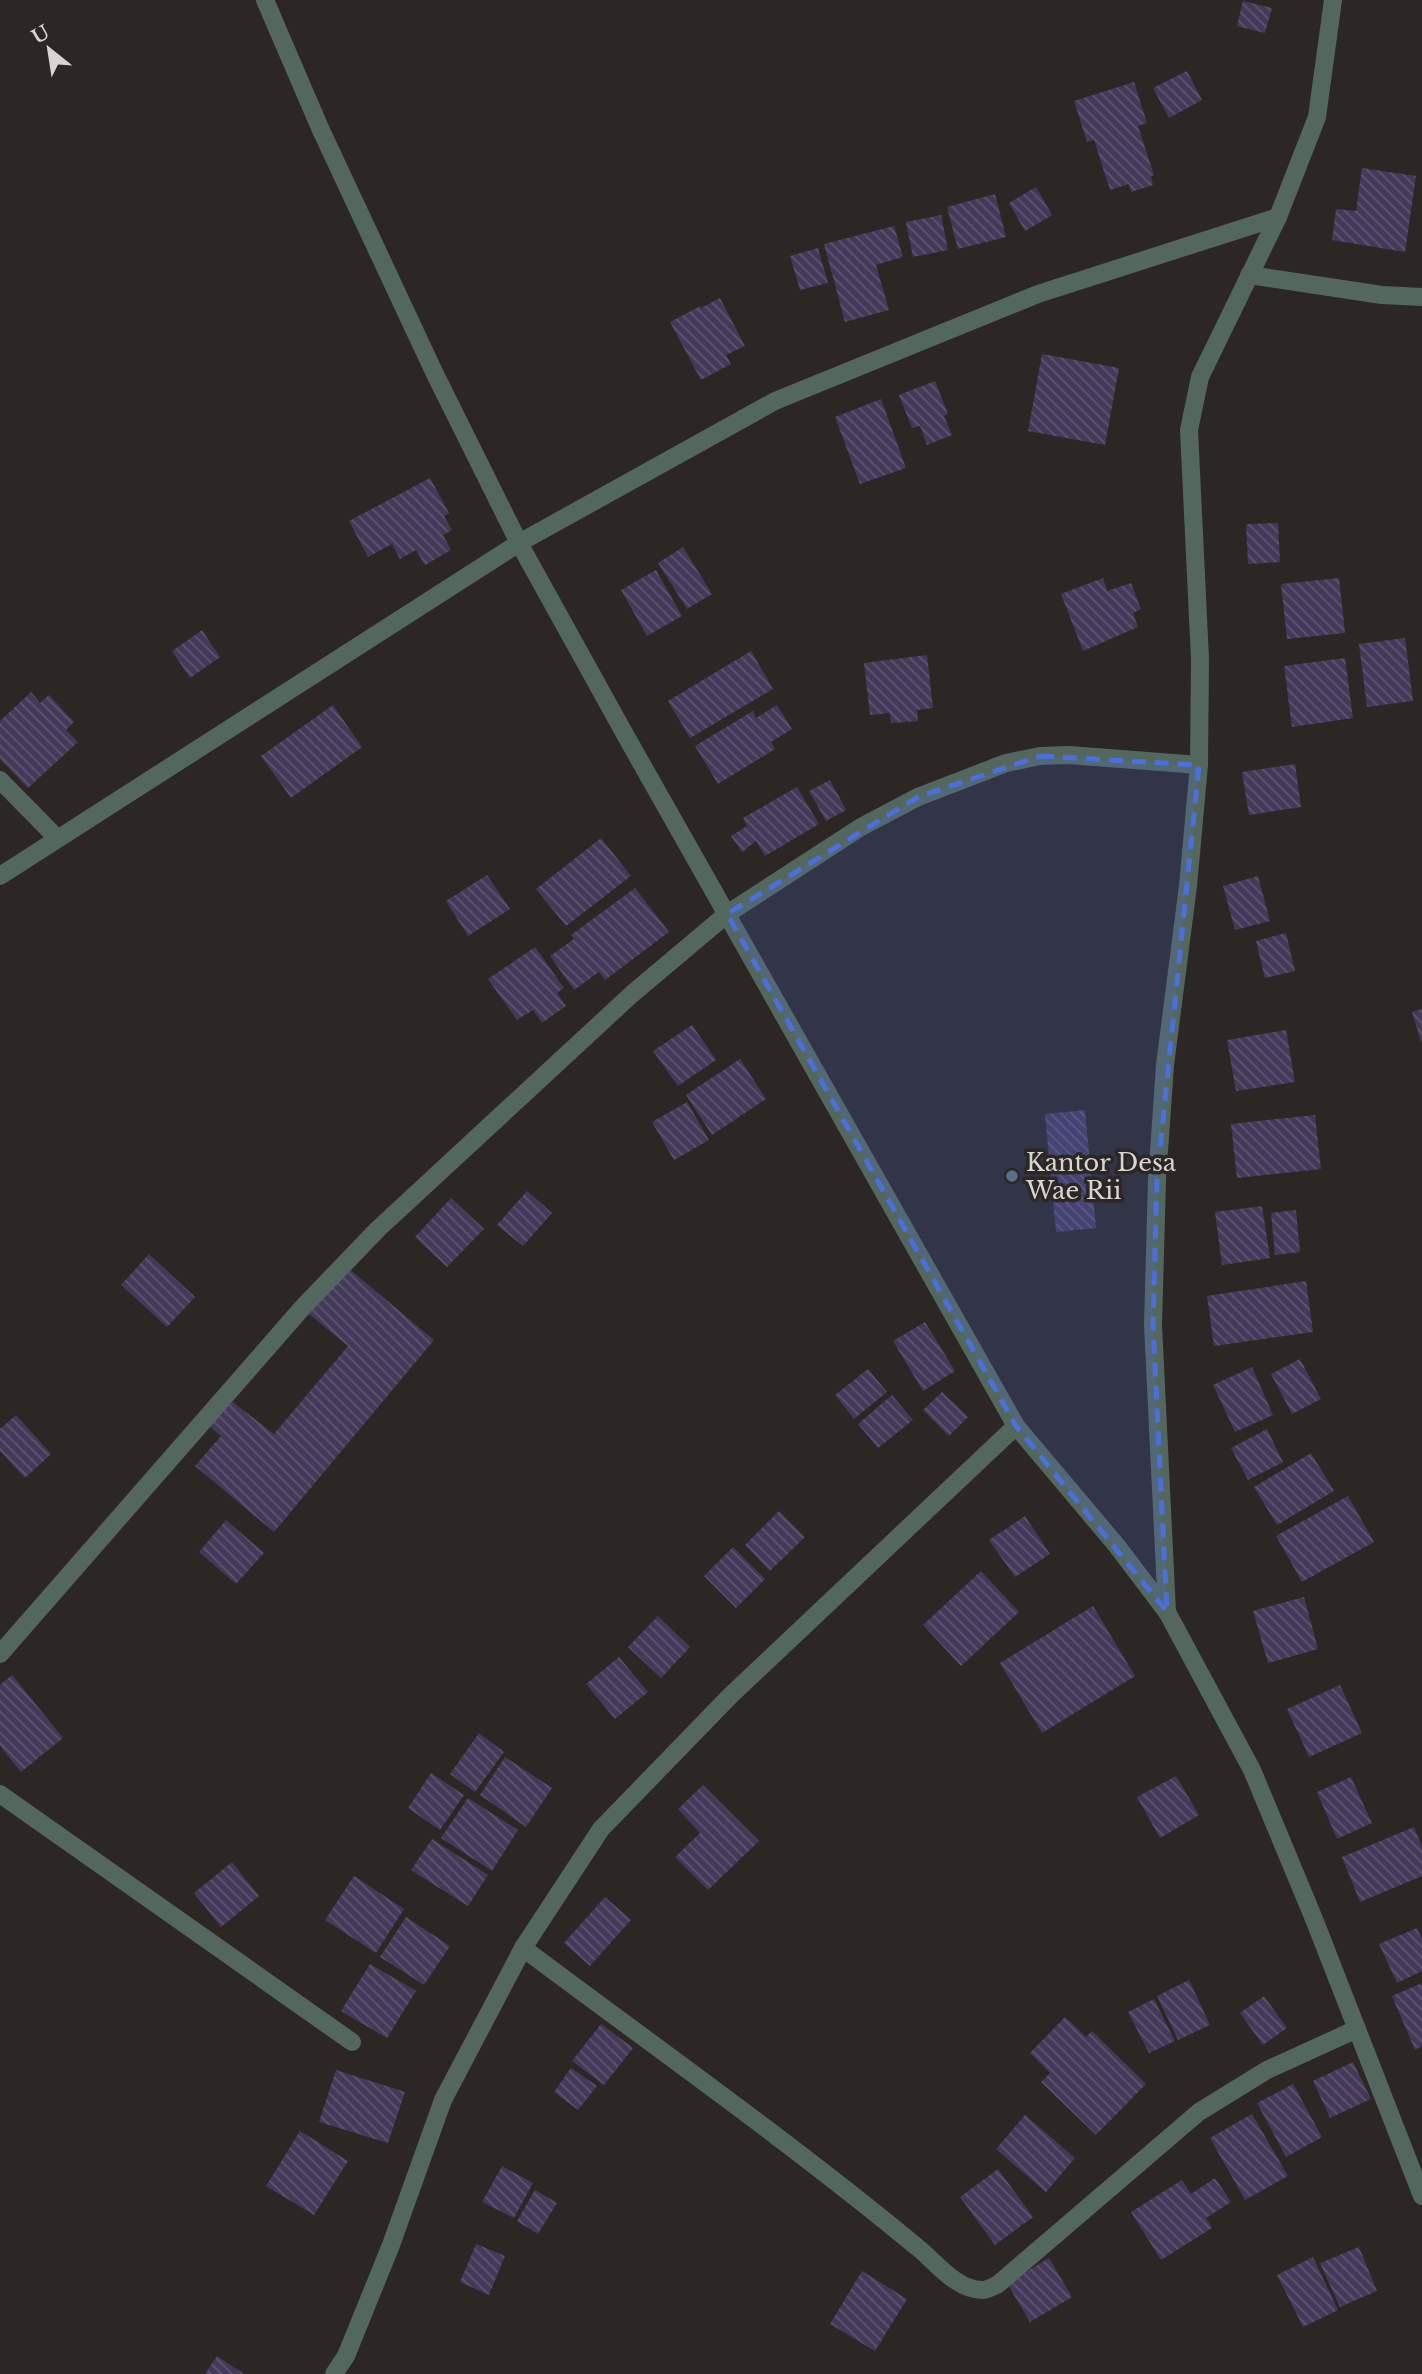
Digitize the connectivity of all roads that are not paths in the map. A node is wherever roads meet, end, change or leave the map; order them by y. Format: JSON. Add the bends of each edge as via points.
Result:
{"nodes":[{"id":1,"x":265,"y":0,"type":"edge"},
{"id":2,"x":1333,"y":0,"type":"edge"},
{"id":3,"x":1278,"y":217,"type":"junction"},
{"id":4,"x":1249,"y":275,"type":"junction"},
{"id":5,"x":1422,"y":297,"type":"edge"},
{"id":6,"x":519,"y":543,"type":"junction"},
{"id":7,"x":1199,"y":765,"type":"junction"},
{"id":8,"x":0,"y":780,"type":"edge"},
{"id":9,"x":57,"y":838,"type":"junction"},
{"id":10,"x":0,"y":876,"type":"edge"},
{"id":11,"x":727,"y":914,"type":"junction"},
{"id":12,"x":1016,"y":1426,"type":"junction"},
{"id":13,"x":1167,"y":1612,"type":"junction"},
{"id":14,"x":0,"y":1654,"type":"edge"},
{"id":15,"x":0,"y":1794,"type":"edge"},
{"id":16,"x":523,"y":1948,"type":"junction"},
{"id":17,"x":1357,"y":2029,"type":"junction"},
{"id":18,"x":352,"y":2042,"type":"dead end"},
{"id":19,"x":1422,"y":2196,"type":"edge"},
{"id":20,"x":334,"y":2374,"type":"edge"}],
"edges":[{"from":1,"to":6,"type":"street","via":[[417,336]]},
{"from":2,"to":3,"type":"street","via":[[1317,117]]},
{"from":3,"to":4,"type":"street"},
{"from":3,"to":6,"type":"street","via":[[1038,294],[775,401]]},
{"from":4,"to":5,"type":"street"},
{"from":4,"to":7,"type":"street","via":[[1200,377],[1189,430],[1200,659]]},
{"from":6,"to":9,"type":"street"},
{"from":6,"to":11,"type":"street"},
{"from":7,"to":11,"type":"street","via":[[1069,755],[1006,763],[918,797],[861,827]]},
{"from":7,"to":13,"type":"street","via":[[1165,1065],[1157,1180],[1153,1325]]},
{"from":8,"to":9,"type":"street"},
{"from":9,"to":10,"type":"street"},
{"from":11,"to":12,"type":"street"},
{"from":11,"to":14,"type":"street","via":[[632,993],[378,1229],[303,1307]]},
{"from":12,"to":13,"type":"street"},
{"from":12,"to":16,"type":"street","via":[[730,1696],[601,1829]]},
{"from":13,"to":17,"type":"street","via":[[1252,1770]]},
{"from":15,"to":18,"type":"street"},
{"from":16,"to":17,"type":"street","via":[[847,2189],[949,2276],[984,2290],[997,2285],[1199,2112],[1266,2070]]},
{"from":16,"to":20,"type":"street","via":[[443,2100],[391,2245],[346,2356]]},
{"from":17,"to":19,"type":"street"}]}
